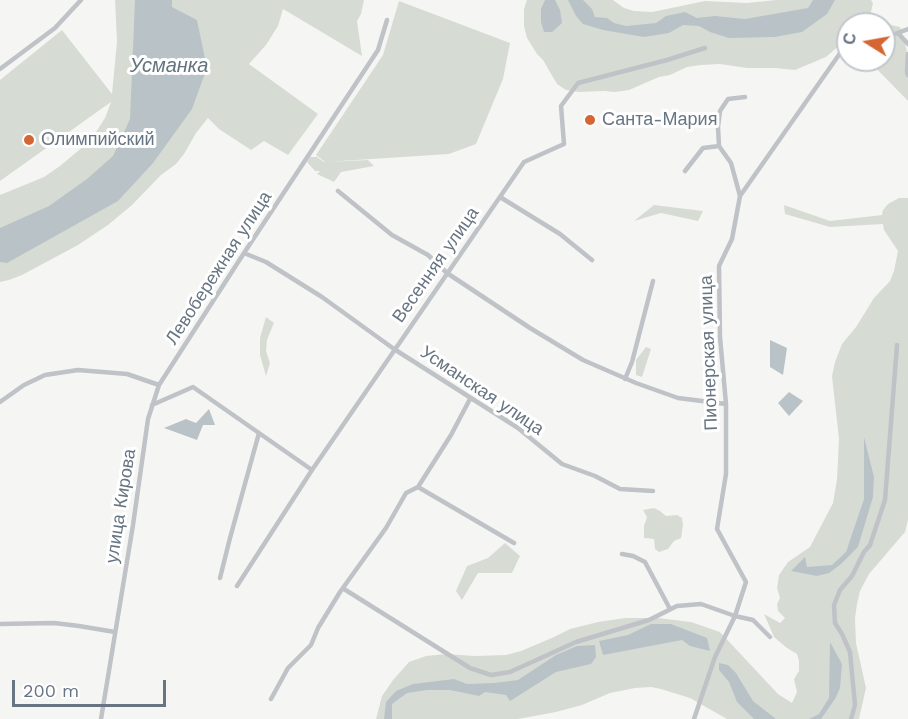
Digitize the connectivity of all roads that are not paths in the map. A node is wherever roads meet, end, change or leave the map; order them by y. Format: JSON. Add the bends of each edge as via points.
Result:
{"nodes":[{"id":1,"x":81,"y":0,"type":"edge"},
{"id":2,"x":387,"y":21,"type":"dead end"},
{"id":3,"x":908,"y":29,"type":"edge"},
{"id":4,"x":898,"y":33,"type":"joint"},
{"id":5,"x":908,"y":44,"type":"edge"},
{"id":6,"x":705,"y":48,"type":"dead end"},
{"id":7,"x":908,"y":54,"type":"edge"},
{"id":8,"x":836,"y":59,"type":"edge"},
{"id":9,"x":0,"y":69,"type":"edge"},
{"id":10,"x":908,"y":75,"type":"edge"},
{"id":11,"x":745,"y":97,"type":"dead end"},
{"id":12,"x":719,"y":146,"type":"junction"},
{"id":13,"x":685,"y":171,"type":"dead end"},
{"id":14,"x":338,"y":191,"type":"dead end"},
{"id":15,"x":740,"y":196,"type":"junction"},
{"id":16,"x":500,"y":197,"type":"junction"},
{"id":17,"x":244,"y":253,"type":"junction"},
{"id":18,"x":592,"y":260,"type":"dead end"},
{"id":19,"x":447,"y":273,"type":"junction"},
{"id":20,"x":653,"y":281,"type":"dead end"},
{"id":21,"x":897,"y":345,"type":"dead end"},
{"id":22,"x":394,"y":349,"type":"junction"},
{"id":23,"x":625,"y":379,"type":"junction"},
{"id":24,"x":159,"y":385,"type":"junction"},
{"id":25,"x":470,"y":399,"type":"junction"},
{"id":26,"x":0,"y":402,"type":"edge"},
{"id":27,"x":726,"y":404,"type":"junction"},
{"id":28,"x":152,"y":405,"type":"junction"},
{"id":29,"x":259,"y":433,"type":"junction"},
{"id":30,"x":312,"y":470,"type":"junction"},
{"id":31,"x":418,"y":487,"type":"junction"},
{"id":32,"x":653,"y":491,"type":"dead end"},
{"id":33,"x":514,"y":543,"type":"dead end"},
{"id":34,"x":622,"y":554,"type":"dead end"},
{"id":35,"x":220,"y":578,"type":"dead end"},
{"id":36,"x":237,"y":586,"type":"dead end"},
{"id":37,"x":344,"y":588,"type":"junction"},
{"id":38,"x":670,"y":609,"type":"junction"},
{"id":39,"x":735,"y":616,"type":"junction"},
{"id":40,"x":0,"y":624,"type":"edge"},
{"id":41,"x":115,"y":632,"type":"junction"},
{"id":42,"x":770,"y":637,"type":"dead end"},
{"id":43,"x":272,"y":699,"type":"dead end"},
{"id":44,"x":101,"y":719,"type":"edge"},
{"id":45,"x":694,"y":719,"type":"edge"},
{"id":46,"x":851,"y":719,"type":"edge"}],
"edges":[{"from":1,"to":9,"type":"street","via":[[55,28]]},
{"from":2,"to":17,"type":"street","name":"Левобережная улица","via":[[378,50]]},
{"from":3,"to":4,"type":"street"},
{"from":4,"to":5,"type":"street"},
{"from":6,"to":16,"type":"street","name":"Весенняя улица","via":[[578,83],[561,106],[564,144],[524,162]]},
{"from":7,"to":10,"type":"street"},
{"from":8,"to":15,"type":"street","name":"Пионерская улица"},
{"from":11,"to":12,"type":"street","via":[[728,99],[720,111]]},
{"from":12,"to":13,"type":"street","via":[[703,148]]},
{"from":12,"to":15,"type":"street","via":[[731,164]]},
{"from":14,"to":19,"type":"street"},
{"from":15,"to":27,"type":"street","name":"Пионерская улица","via":[[732,239],[719,266]]},
{"from":16,"to":18,"type":"street","via":[[560,234]]},
{"from":16,"to":19,"type":"street","name":"Весенняя улица"},
{"from":17,"to":22,"type":"street","name":"Усманская улица","via":[[322,297]]},
{"from":17,"to":24,"type":"street","name":"Левобережная улица"},
{"from":19,"to":22,"type":"street","name":"Весенняя улица"},
{"from":19,"to":23,"type":"street","via":[[583,360]]},
{"from":20,"to":23,"type":"street"},
{"from":21,"to":46,"type":"street","via":[[885,500],[870,545],[834,605],[835,623],[850,652],[855,705]]},
{"from":22,"to":25,"type":"street","name":"Усманская улица"},
{"from":22,"to":30,"type":"street","name":"Весенняя улица"},
{"from":23,"to":27,"type":"street","via":[[678,398]]},
{"from":24,"to":26,"type":"street","via":[[127,374],[78,370],[45,375]]},
{"from":24,"to":28,"type":"street","name":"улица Кирова"},
{"from":25,"to":31,"type":"street"},
{"from":25,"to":32,"type":"street","name":"Усманская улица","via":[[518,428],[562,464],[620,489]]},
{"from":27,"to":39,"type":"street","name":"Пионерская улица","via":[[726,474],[717,529],[746,582]]},
{"from":28,"to":29,"type":"street","via":[[193,387]]},
{"from":28,"to":41,"type":"street","name":"улица Кирова"},
{"from":29,"to":30,"type":"street"},
{"from":29,"to":35,"type":"street"},
{"from":30,"to":36,"type":"street","name":"Весенняя улица"},
{"from":31,"to":33,"type":"street"},
{"from":31,"to":37,"type":"street","via":[[406,493]]},
{"from":34,"to":38,"type":"street","via":[[645,562]]},
{"from":37,"to":38,"type":"street","via":[[470,668],[491,675],[510,672],[576,642],[649,620]]},
{"from":37,"to":43,"type":"street","via":[[311,645],[288,668]]},
{"from":38,"to":39,"type":"street","via":[[701,604]]},
{"from":39,"to":42,"type":"street","via":[[753,620]]},
{"from":39,"to":45,"type":"street","via":[[715,657]]},
{"from":40,"to":41,"type":"street","via":[[54,623]]},
{"from":41,"to":44,"type":"street","name":"улица Кирова"}]}
